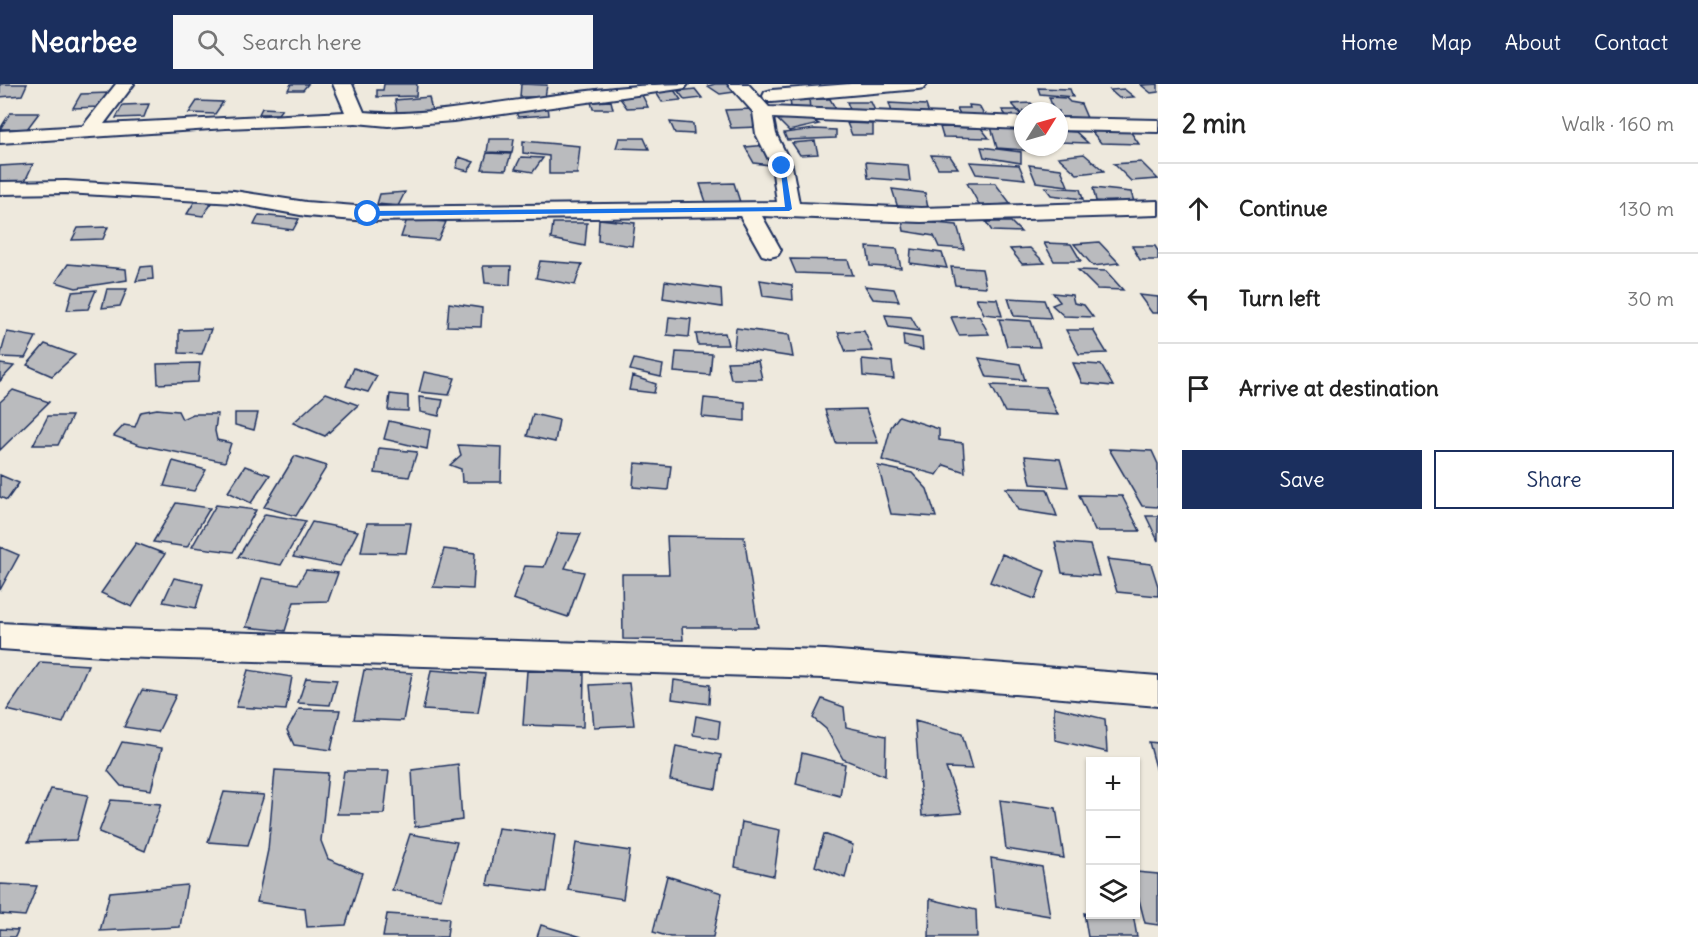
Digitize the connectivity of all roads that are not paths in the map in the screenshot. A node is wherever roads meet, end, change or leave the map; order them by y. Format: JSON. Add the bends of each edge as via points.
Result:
{"nodes":[{"id":1,"x":125,"y":84,"type":"edge"},
{"id":2,"x":342,"y":84,"type":"edge"},
{"id":3,"x":679,"y":84,"type":"edge"},
{"id":4,"x":737,"y":84,"type":"edge"},
{"id":5,"x":918,"y":84,"type":"edge"},
{"id":6,"x":758,"y":105,"type":"junction"},
{"id":7,"x":356,"y":117,"type":"junction"},
{"id":8,"x":1014,"y":122,"type":"edge"},
{"id":9,"x":1068,"y":123,"type":"edge"},
{"id":10,"x":1158,"y":126,"type":"edge"},
{"id":11,"x":90,"y":130,"type":"junction"},
{"id":12,"x":0,"y":137,"type":"edge"},
{"id":13,"x":0,"y":188,"type":"edge"},
{"id":14,"x":1158,"y":208,"type":"edge"},
{"id":15,"x":789,"y":209,"type":"junction"},
{"id":16,"x":748,"y":210,"type":"junction"},
{"id":17,"x":770,"y":250,"type":"dead end"},
{"id":18,"x":0,"y":636,"type":"edge"},
{"id":19,"x":1158,"y":691,"type":"edge"}],
"edges":[{"from":1,"to":11,"type":"street"},
{"from":2,"to":7,"type":"street"},
{"from":3,"to":7,"type":"street","via":[[453,115],[388,120]]},
{"from":4,"to":6,"type":"street"},
{"from":5,"to":6,"type":"street"},
{"from":6,"to":8,"type":"street"},
{"from":6,"to":15,"type":"street","via":[[766,134],[782,166]]},
{"from":7,"to":11,"type":"street"},
{"from":9,"to":10,"type":"street"},
{"from":11,"to":12,"type":"street"},
{"from":13,"to":16,"type":"street","via":[[66,187],[224,196],[368,214]]},
{"from":14,"to":15,"type":"street","via":[[921,215]]},
{"from":15,"to":16,"type":"street"},
{"from":16,"to":17,"type":"street"},
{"from":18,"to":19,"type":"street","via":[[825,664]]}]}
